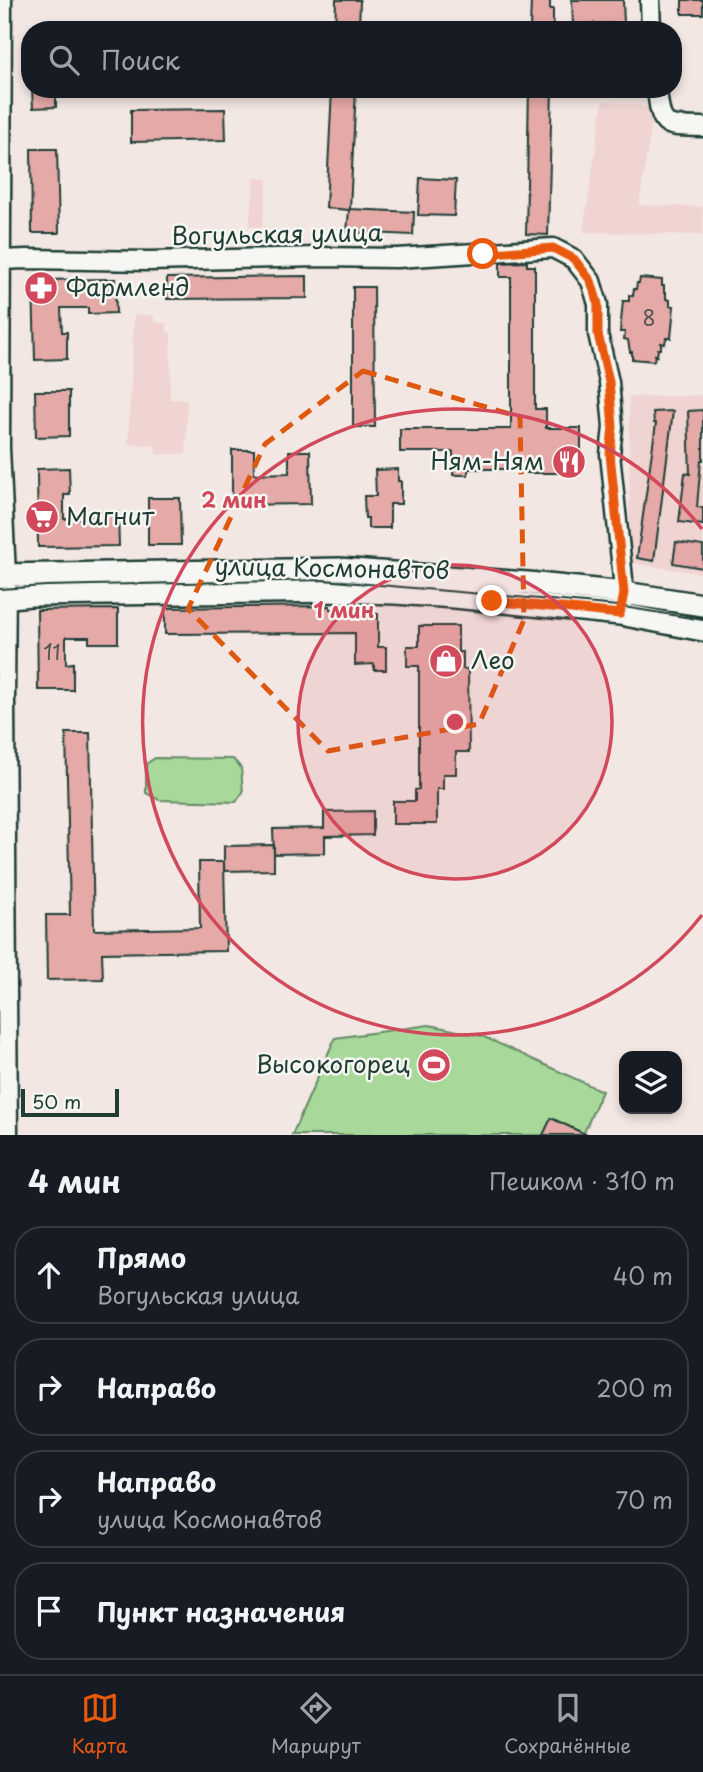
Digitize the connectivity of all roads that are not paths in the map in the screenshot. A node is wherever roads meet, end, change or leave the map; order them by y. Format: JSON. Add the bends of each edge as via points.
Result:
{"nodes":[{"id":1,"x":2,"y":0,"type":"edge"},
{"id":2,"x":650,"y":0,"type":"edge"},
{"id":3,"x":651,"y":21,"type":"edge"},
{"id":4,"x":658,"y":98,"type":"edge"},
{"id":5,"x":703,"y":127,"type":"edge"},
{"id":6,"x":0,"y":260,"type":"edge"},
{"id":7,"x":3,"y":575,"type":"edge"},
{"id":8,"x":624,"y":593,"type":"junction"},
{"id":9,"x":3,"y":598,"type":"edge"},
{"id":10,"x":703,"y":605,"type":"edge"},
{"id":11,"x":620,"y":614,"type":"junction"},
{"id":12,"x":703,"y":630,"type":"edge"},
{"id":13,"x":8,"y":1135,"type":"edge"}],
"edges":[{"from":1,"to":6,"type":"street"},
{"from":2,"to":3,"type":"street"},
{"from":4,"to":5,"type":"street","via":[[664,122]]},
{"from":6,"to":7,"type":"street"},
{"from":6,"to":8,"type":"street","name":"Вогульская улица","via":[[397,258],[553,248],[574,259],[591,281],[598,304],[598,334],[609,382],[610,454]]},
{"from":7,"to":8,"type":"main road","name":"улица Космонавтов","via":[[340,569]]},
{"from":7,"to":9,"type":"street"},
{"from":8,"to":10,"type":"main road","name":"улица Космонавтов"},
{"from":8,"to":11,"type":"street"},
{"from":9,"to":11,"type":"main road","name":"улица Космонавтов","via":[[337,591],[455,597]]},
{"from":9,"to":13,"type":"street"},
{"from":11,"to":12,"type":"main road","name":"улица Космонавтов"}]}
